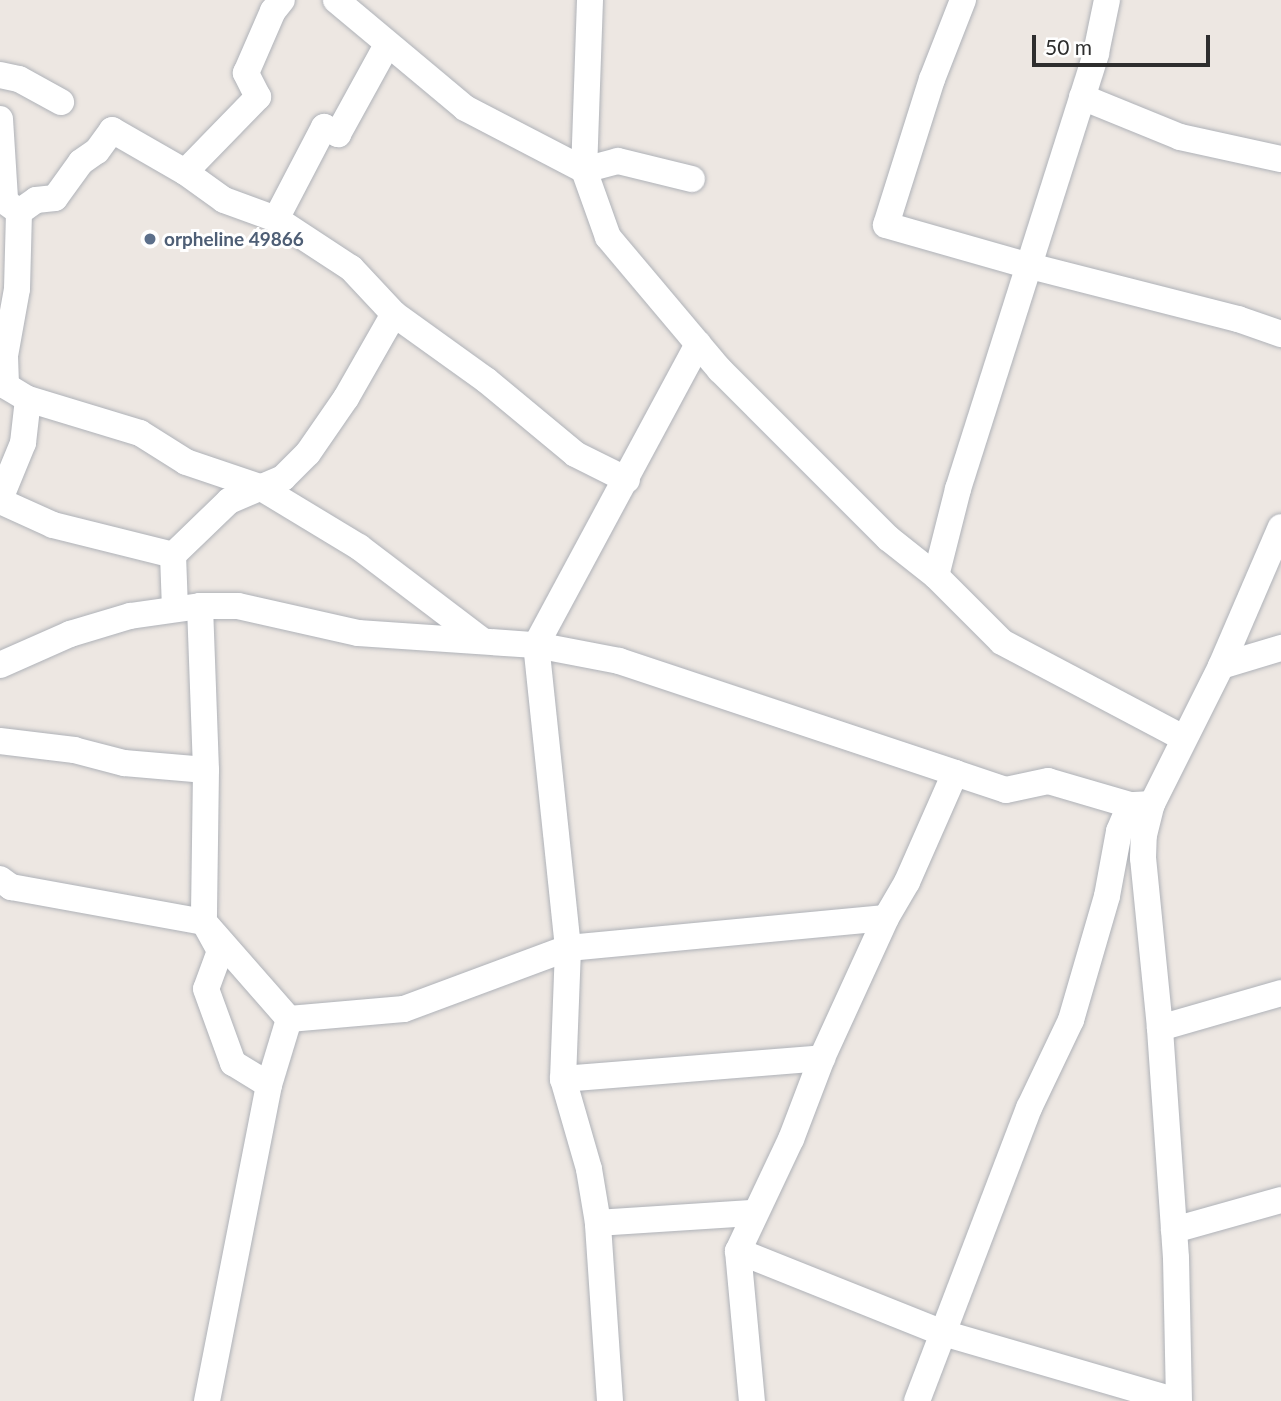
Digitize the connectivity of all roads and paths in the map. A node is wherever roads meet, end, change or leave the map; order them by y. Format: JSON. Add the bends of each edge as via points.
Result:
{"nodes":[{"id":1,"x":282,"y":0,"type":"edge"},
{"id":2,"x":336,"y":0,"type":"edge"},
{"id":3,"x":590,"y":0,"type":"edge"},
{"id":4,"x":963,"y":0,"type":"edge"},
{"id":5,"x":1107,"y":0,"type":"edge"},
{"id":6,"x":387,"y":45,"type":"junction"},
{"id":7,"x":0,"y":75,"type":"edge"},
{"id":8,"x":1082,"y":97,"type":"junction"},
{"id":9,"x":61,"y":102,"type":"dead end"},
{"id":10,"x":0,"y":119,"type":"edge"},
{"id":11,"x":1281,"y":159,"type":"edge"},
{"id":12,"x":584,"y":170,"type":"junction"},
{"id":13,"x":185,"y":172,"type":"junction"},
{"id":14,"x":692,"y":179,"type":"dead end"},
{"id":15,"x":8,"y":203,"type":"edge"},
{"id":16,"x":276,"y":219,"type":"junction"},
{"id":17,"x":1030,"y":266,"type":"junction"},
{"id":18,"x":394,"y":314,"type":"junction"},
{"id":19,"x":1281,"y":334,"type":"edge"},
{"id":20,"x":698,"y":344,"type":"junction"},
{"id":21,"x":2,"y":357,"type":"edge"},
{"id":22,"x":28,"y":399,"type":"junction"},
{"id":23,"x":627,"y":480,"type":"junction"},
{"id":24,"x":260,"y":487,"type":"junction"},
{"id":25,"x":0,"y":500,"type":"edge"},
{"id":26,"x":1281,"y":527,"type":"edge"},
{"id":27,"x":173,"y":555,"type":"junction"},
{"id":28,"x":936,"y":576,"type":"junction"},
{"id":29,"x":187,"y":607,"type":"junction"},
{"id":30,"x":480,"y":639,"type":"junction"},
{"id":31,"x":536,"y":645,"type":"junction"},
{"id":32,"x":1281,"y":648,"type":"edge"},
{"id":33,"x":0,"y":666,"type":"edge"},
{"id":34,"x":1221,"y":666,"type":"junction"},
{"id":35,"x":1183,"y":738,"type":"junction"},
{"id":36,"x":0,"y":741,"type":"edge"},
{"id":37,"x":206,"y":770,"type":"junction"},
{"id":38,"x":956,"y":773,"type":"junction"},
{"id":39,"x":1141,"y":805,"type":"junction"},
{"id":40,"x":0,"y":878,"type":"edge"},
{"id":41,"x":886,"y":918,"type":"junction"},
{"id":42,"x":204,"y":922,"type":"junction"},
{"id":43,"x":568,"y":948,"type":"junction"},
{"id":44,"x":1281,"y":993,"type":"edge"},
{"id":45,"x":289,"y":1019,"type":"junction"},
{"id":46,"x":1160,"y":1028,"type":"junction"},
{"id":47,"x":822,"y":1058,"type":"junction"},
{"id":48,"x":564,"y":1079,"type":"junction"},
{"id":49,"x":269,"y":1085,"type":"junction"},
{"id":50,"x":1281,"y":1200,"type":"edge"},
{"id":51,"x":754,"y":1213,"type":"junction"},
{"id":52,"x":598,"y":1223,"type":"junction"},
{"id":53,"x":1174,"y":1230,"type":"junction"},
{"id":54,"x":738,"y":1251,"type":"junction"},
{"id":55,"x":943,"y":1333,"type":"junction"},
{"id":56,"x":207,"y":1401,"type":"edge"},
{"id":57,"x":610,"y":1401,"type":"edge"},
{"id":58,"x":752,"y":1401,"type":"edge"},
{"id":59,"x":917,"y":1401,"type":"edge"},
{"id":60,"x":1178,"y":1401,"type":"edge"}],
"edges":[{"from":1,"to":13,"type":"street","via":[[273,10],[246,73],[258,97]]},
{"from":2,"to":6,"type":"street"},
{"from":3,"to":12,"type":"street"},
{"from":4,"to":17,"type":"street","via":[[932,79],[886,225]]},
{"from":5,"to":8,"type":"street"},
{"from":6,"to":12,"type":"street","via":[[465,108]]},
{"from":6,"to":16,"type":"street","via":[[338,134],[324,127]]},
{"from":7,"to":9,"type":"street","via":[[19,79]]},
{"from":8,"to":11,"type":"street","via":[[1180,137]]},
{"from":8,"to":17,"type":"street"},
{"from":10,"to":15,"type":"street"},
{"from":12,"to":14,"type":"street","via":[[618,161]]},
{"from":12,"to":20,"type":"street","via":[[608,237]]},
{"from":13,"to":15,"type":"street","via":[[111,130],[55,198]]},
{"from":13,"to":16,"type":"street","via":[[224,200]]},
{"from":15,"to":21,"type":"street","via":[[17,289]]},
{"from":16,"to":18,"type":"street","via":[[351,268]]},
{"from":17,"to":19,"type":"street"},
{"from":17,"to":28,"type":"street","via":[[962,476]]},
{"from":18,"to":23,"type":"street","via":[[486,380],[575,454]]},
{"from":18,"to":24,"type":"street","via":[[308,453],[283,478]]},
{"from":20,"to":23,"type":"street"},
{"from":20,"to":28,"type":"street","via":[[879,529]]},
{"from":21,"to":22,"type":"street","via":[[6,386]]},
{"from":22,"to":24,"type":"street","via":[[140,433],[186,462]]},
{"from":22,"to":25,"type":"street","via":[[23,443]]},
{"from":23,"to":31,"type":"street"},
{"from":24,"to":27,"type":"street","via":[[229,501]]},
{"from":24,"to":30,"type":"street","via":[[359,547]]},
{"from":25,"to":27,"type":"street","via":[[53,525]]},
{"from":26,"to":34,"type":"street"},
{"from":27,"to":29,"type":"street"},
{"from":28,"to":35,"type":"street","via":[[1002,642]]},
{"from":29,"to":30,"type":"street","via":[[271,611],[358,633]]},
{"from":29,"to":33,"type":"street","via":[[131,616],[70,634]]},
{"from":29,"to":37,"type":"street"},
{"from":30,"to":31,"type":"street"},
{"from":31,"to":38,"type":"street","via":[[619,661]]},
{"from":31,"to":43,"type":"street"},
{"from":32,"to":34,"type":"street"},
{"from":34,"to":35,"type":"street"},
{"from":35,"to":39,"type":"street"},
{"from":36,"to":37,"type":"street","via":[[74,750],[124,763]]},
{"from":37,"to":42,"type":"street"},
{"from":38,"to":39,"type":"street","via":[[1006,790],[1048,781]]},
{"from":38,"to":41,"type":"street"},
{"from":39,"to":46,"type":"street"},
{"from":39,"to":55,"type":"street","via":[[1119,831],[1107,896],[1071,1020],[1029,1108]]},
{"from":40,"to":42,"type":"street","via":[[23,890]]},
{"from":41,"to":43,"type":"street"},
{"from":41,"to":47,"type":"street"},
{"from":42,"to":45,"type":"street"},
{"from":42,"to":49,"type":"street","via":[[220,951],[206,989],[233,1063]]},
{"from":43,"to":45,"type":"street","via":[[404,1009]]},
{"from":43,"to":48,"type":"street"},
{"from":44,"to":46,"type":"street"},
{"from":45,"to":49,"type":"street"},
{"from":46,"to":53,"type":"street"},
{"from":47,"to":48,"type":"street"},
{"from":47,"to":51,"type":"street","via":[[791,1139]]},
{"from":48,"to":52,"type":"street","via":[[589,1169]]},
{"from":49,"to":56,"type":"street"},
{"from":50,"to":53,"type":"street"},
{"from":51,"to":52,"type":"street"},
{"from":51,"to":54,"type":"street"},
{"from":52,"to":57,"type":"street"},
{"from":53,"to":60,"type":"street"},
{"from":54,"to":55,"type":"street"},
{"from":54,"to":58,"type":"street"},
{"from":55,"to":59,"type":"street"},
{"from":55,"to":60,"type":"street"}]}
